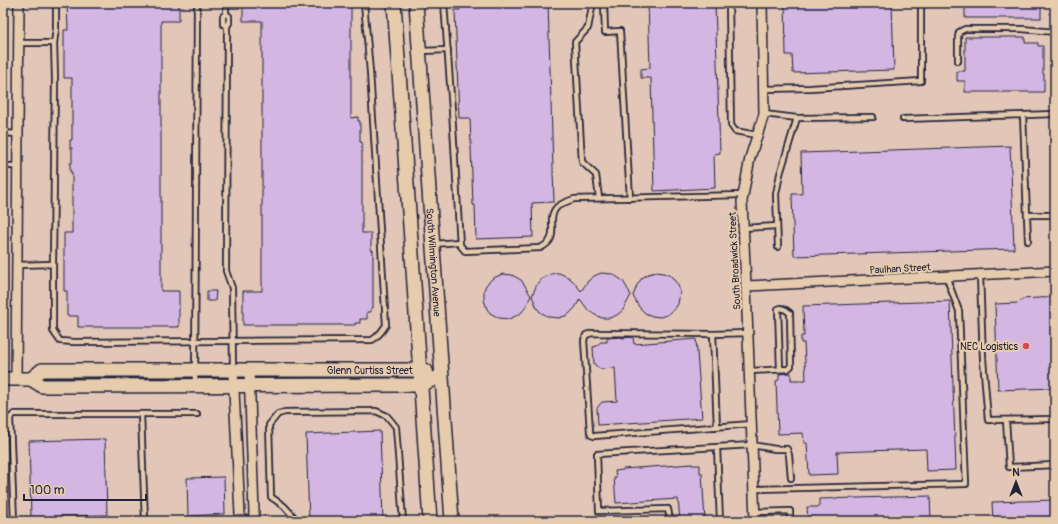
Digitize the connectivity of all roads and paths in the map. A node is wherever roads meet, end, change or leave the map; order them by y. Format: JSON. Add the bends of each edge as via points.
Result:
{"nodes":[{"id":1,"x":19,"y":3,"type":"edge"},
{"id":2,"x":56,"y":3,"type":"edge"},
{"id":3,"x":197,"y":3,"type":"edge"},
{"id":4,"x":226,"y":3,"type":"edge"},
{"id":5,"x":364,"y":3,"type":"edge"},
{"id":6,"x":394,"y":3,"type":"edge"},
{"id":7,"x":416,"y":3,"type":"edge"},
{"id":8,"x":444,"y":3,"type":"edge"},
{"id":9,"x":592,"y":3,"type":"edge"},
{"id":10,"x":604,"y":3,"type":"edge"},
{"id":11,"x":729,"y":3,"type":"edge"},
{"id":12,"x":762,"y":3,"type":"edge"},
{"id":13,"x":921,"y":3,"type":"edge"},
{"id":14,"x":1055,"y":32,"type":"edge"},
{"id":15,"x":19,"y":43,"type":"junction"},
{"id":16,"x":54,"y":43,"type":"junction"},
{"id":17,"x":448,"y":50,"type":"junction"},
{"id":18,"x":419,"y":52,"type":"junction"},
{"id":19,"x":958,"y":61,"type":"dead end"},
{"id":20,"x":763,"y":89,"type":"junction"},
{"id":21,"x":764,"y":114,"type":"junction"},
{"id":22,"x":1055,"y":114,"type":"edge"},
{"id":23,"x":1023,"y":115,"type":"junction"},
{"id":24,"x":873,"y":117,"type":"dead end"},
{"id":25,"x":797,"y":118,"type":"junction"},
{"id":26,"x":903,"y":119,"type":"dead end"},
{"id":27,"x":3,"y":133,"type":"edge"},
{"id":28,"x":18,"y":134,"type":"junction"},
{"id":29,"x":757,"y":135,"type":"junction"},
{"id":30,"x":3,"y":166,"type":"edge"},
{"id":31,"x":18,"y":166,"type":"junction"},
{"id":32,"x":743,"y":195,"type":"junction"},
{"id":33,"x":599,"y":198,"type":"junction"},
{"id":34,"x":630,"y":198,"type":"junction"},
{"id":35,"x":1027,"y":215,"type":"junction"},
{"id":36,"x":1055,"y":215,"type":"edge"},
{"id":37,"x":778,"y":226,"type":"junction"},
{"id":38,"x":743,"y":228,"type":"junction"},
{"id":39,"x":1028,"y":241,"type":"dead end"},
{"id":40,"x":460,"y":242,"type":"junction"},
{"id":41,"x":432,"y":244,"type":"junction"},
{"id":42,"x":778,"y":247,"type":"dead end"},
{"id":43,"x":53,"y":264,"type":"junction"},
{"id":44,"x":17,"y":265,"type":"junction"},
{"id":45,"x":1055,"y":271,"type":"edge"},
{"id":46,"x":980,"y":275,"type":"junction"},
{"id":47,"x":946,"y":276,"type":"junction"},
{"id":48,"x":746,"y":286,"type":"junction"},
{"id":49,"x":748,"y":333,"type":"junction"},
{"id":50,"x":713,"y":334,"type":"junction"},
{"id":51,"x":196,"y":342,"type":"junction"},
{"id":52,"x":233,"y":342,"type":"junction"},
{"id":53,"x":195,"y":369,"type":"junction"},
{"id":54,"x":420,"y":369,"type":"junction"},
{"id":55,"x":780,"y":369,"type":"junction"},
{"id":56,"x":233,"y":370,"type":"junction"},
{"id":57,"x":249,"y":370,"type":"junction"},
{"id":58,"x":750,"y":371,"type":"junction"},
{"id":59,"x":441,"y":376,"type":"junction"},
{"id":60,"x":3,"y":379,"type":"edge"},
{"id":61,"x":16,"y":379,"type":"junction"},
{"id":62,"x":32,"y":379,"type":"junction"},
{"id":63,"x":195,"y":385,"type":"junction"},
{"id":64,"x":234,"y":385,"type":"junction"},
{"id":65,"x":249,"y":385,"type":"junction"},
{"id":66,"x":421,"y":385,"type":"junction"},
{"id":67,"x":141,"y":414,"type":"junction"},
{"id":68,"x":197,"y":414,"type":"dead end"},
{"id":69,"x":1055,"y":419,"type":"edge"},
{"id":70,"x":1006,"y":420,"type":"junction"},
{"id":71,"x":752,"y":424,"type":"junction"},
{"id":72,"x":717,"y":427,"type":"junction"},
{"id":73,"x":752,"y":445,"type":"junction"},
{"id":74,"x":717,"y":447,"type":"junction"},
{"id":75,"x":1055,"y":465,"type":"edge"},
{"id":76,"x":791,"y":478,"type":"dead end"},
{"id":77,"x":754,"y":489,"type":"junction"},
{"id":78,"x":755,"y":517,"type":"edge"},
{"id":79,"x":240,"y":520,"type":"edge"},
{"id":80,"x":254,"y":520,"type":"edge"},
{"id":81,"x":14,"y":521,"type":"edge"},
{"id":82,"x":145,"y":521,"type":"edge"},
{"id":83,"x":294,"y":521,"type":"edge"},
{"id":84,"x":403,"y":521,"type":"edge"},
{"id":85,"x":430,"y":521,"type":"edge"},
{"id":86,"x":452,"y":521,"type":"edge"},
{"id":87,"x":670,"y":521,"type":"edge"},
{"id":88,"x":720,"y":521,"type":"edge"},
{"id":89,"x":790,"y":521,"type":"edge"}],
"edges":[{"from":1,"to":15,"type":"street"},
{"from":2,"to":16,"type":"lane"},
{"from":3,"to":51,"type":"lane"},
{"from":4,"to":52,"type":"lane","via":[[226,14],[223,16],[223,24],[227,26],[226,271],[232,288]]},
{"from":5,"to":52,"type":"lane","via":[[386,325],[377,338],[372,340]]},
{"from":6,"to":54,"type":"main road","name":"South Wilmington Avenue"},
{"from":7,"to":18,"type":"main road","name":"South Wilmington Avenue"},
{"from":8,"to":17,"type":"lane"},
{"from":9,"to":33,"type":"lane","via":[[588,28],[574,42],[582,162],[596,175]]},
{"from":10,"to":34,"type":"lane","via":[[605,32],[620,31]]},
{"from":11,"to":29,"type":"lane","via":[[731,125],[735,130]]},
{"from":12,"to":20,"type":"street","name":"South Broadwick Street"},
{"from":13,"to":20,"type":"lane","via":[[921,81]]},
{"from":14,"to":19,"type":"lane","via":[[965,29],[959,32]]},
{"from":15,"to":16,"type":"lane"},
{"from":15,"to":28,"type":"street"},
{"from":16,"to":43,"type":"lane"},
{"from":17,"to":18,"type":"lane"},
{"from":17,"to":40,"type":"lane"},
{"from":18,"to":41,"type":"main road","name":"South Wilmington Avenue"},
{"from":20,"to":21,"type":"street","name":"South Broadwick Street"},
{"from":21,"to":25,"type":"lane"},
{"from":21,"to":29,"type":"street","name":"South Broadwick Street"},
{"from":22,"to":23,"type":"lane"},
{"from":23,"to":26,"type":"lane"},
{"from":23,"to":35,"type":"lane"},
{"from":24,"to":25,"type":"lane"},
{"from":25,"to":37,"type":"lane","via":[[776,194]]},
{"from":27,"to":28,"type":"lane"},
{"from":28,"to":31,"type":"street"},
{"from":29,"to":32,"type":"street","name":"South Broadwick Street"},
{"from":30,"to":31,"type":"lane"},
{"from":31,"to":44,"type":"street"},
{"from":32,"to":34,"type":"lane"},
{"from":32,"to":38,"type":"street","name":"South Broadwick Street"},
{"from":33,"to":34,"type":"lane"},
{"from":33,"to":40,"type":"lane","via":[[574,199],[556,208],[552,214],[552,237],[547,245],[540,248],[465,251]]},
{"from":35,"to":36,"type":"lane"},
{"from":35,"to":39,"type":"lane"},
{"from":37,"to":38,"type":"lane"},
{"from":37,"to":42,"type":"lane"},
{"from":38,"to":48,"type":"street","name":"South Broadwick Street"},
{"from":40,"to":41,"type":"lane"},
{"from":41,"to":59,"type":"main road","name":"South Wilmington Avenue"},
{"from":43,"to":44,"type":"lane"},
{"from":43,"to":51,"type":"lane","via":[[53,331],[60,341]]},
{"from":44,"to":61,"type":"street"},
{"from":45,"to":46,"type":"street","name":"Paulhan Street"},
{"from":46,"to":47,"type":"street","name":"Paulhan Street"},
{"from":46,"to":70,"type":"lane","via":[[988,420]]},
{"from":47,"to":48,"type":"street","name":"Paulhan Street"},
{"from":47,"to":77,"type":"lane","via":[[959,311],[966,484]]},
{"from":48,"to":49,"type":"street","name":"South Broadwick Street"},
{"from":49,"to":50,"type":"lane"},
{"from":49,"to":58,"type":"street","name":"South Broadwick Street"},
{"from":50,"to":72,"type":"lane"},
{"from":50,"to":72,"type":"lane","via":[[592,333],[586,335],[584,340],[591,435]]},
{"from":51,"to":52,"type":"lane"},
{"from":51,"to":53,"type":"lane"},
{"from":52,"to":56,"type":"lane"},
{"from":53,"to":56,"type":"main road","name":"Glenn Curtiss Street"},
{"from":53,"to":62,"type":"main road","name":"Glenn Curtiss Street","via":[[42,370]]},
{"from":53,"to":63,"type":"lane"},
{"from":54,"to":57,"type":"main road","name":"Glenn Curtiss Street"},
{"from":54,"to":59,"type":"main road","name":"Glenn Curtiss Street"},
{"from":54,"to":66,"type":"main road","name":"South Wilmington Avenue"},
{"from":55,"to":55,"type":"lane","via":[[788,369],[791,366],[790,313],[781,308],[778,310]]},
{"from":55,"to":58,"type":"lane"},
{"from":56,"to":57,"type":"main road","name":"Glenn Curtiss Street"},
{"from":56,"to":64,"type":"street"},
{"from":57,"to":65,"type":"street"},
{"from":58,"to":71,"type":"street","name":"South Broadwick Street"},
{"from":59,"to":66,"type":"main road","name":"Glenn Curtiss Street"},
{"from":59,"to":86,"type":"main road","name":"South Wilmington Avenue"},
{"from":60,"to":61,"type":"main road","name":"Glenn Curtiss Street"},
{"from":61,"to":62,"type":"main road","name":"Glenn Curtiss Street"},
{"from":62,"to":63,"type":"main road","name":"Glenn Curtiss Street","via":[[42,386]]},
{"from":63,"to":64,"type":"main road","name":"Glenn Curtiss Street"},
{"from":64,"to":65,"type":"main road","name":"Glenn Curtiss Street"},
{"from":64,"to":79,"type":"street"},
{"from":65,"to":66,"type":"main road","name":"Glenn Curtiss Street"},
{"from":65,"to":80,"type":"street"},
{"from":66,"to":85,"type":"main road","name":"South Wilmington Avenue"},
{"from":67,"to":68,"type":"lane"},
{"from":67,"to":81,"type":"lane","via":[[14,414],[10,418]]},
{"from":67,"to":82,"type":"lane"},
{"from":69,"to":70,"type":"lane"},
{"from":70,"to":75,"type":"lane","via":[[1009,467]]},
{"from":71,"to":72,"type":"lane"},
{"from":71,"to":73,"type":"street","name":"South Broadwick Street"},
{"from":73,"to":74,"type":"lane"},
{"from":73,"to":76,"type":"lane","via":[[787,449]]},
{"from":73,"to":77,"type":"street","name":"South Broadwick Street"},
{"from":74,"to":87,"type":"lane","via":[[597,454],[599,511],[668,509]]},
{"from":74,"to":88,"type":"lane"},
{"from":77,"to":78,"type":"street","name":"South Broadwick Street"},
{"from":78,"to":89,"type":"lane","via":[[790,510]]},
{"from":79,"to":80,"type":"street"},
{"from":83,"to":84,"type":"lane","via":[[294,517],[284,506],[271,497],[269,426],[278,414],[285,412],[376,411],[387,416],[396,427]]}]}
